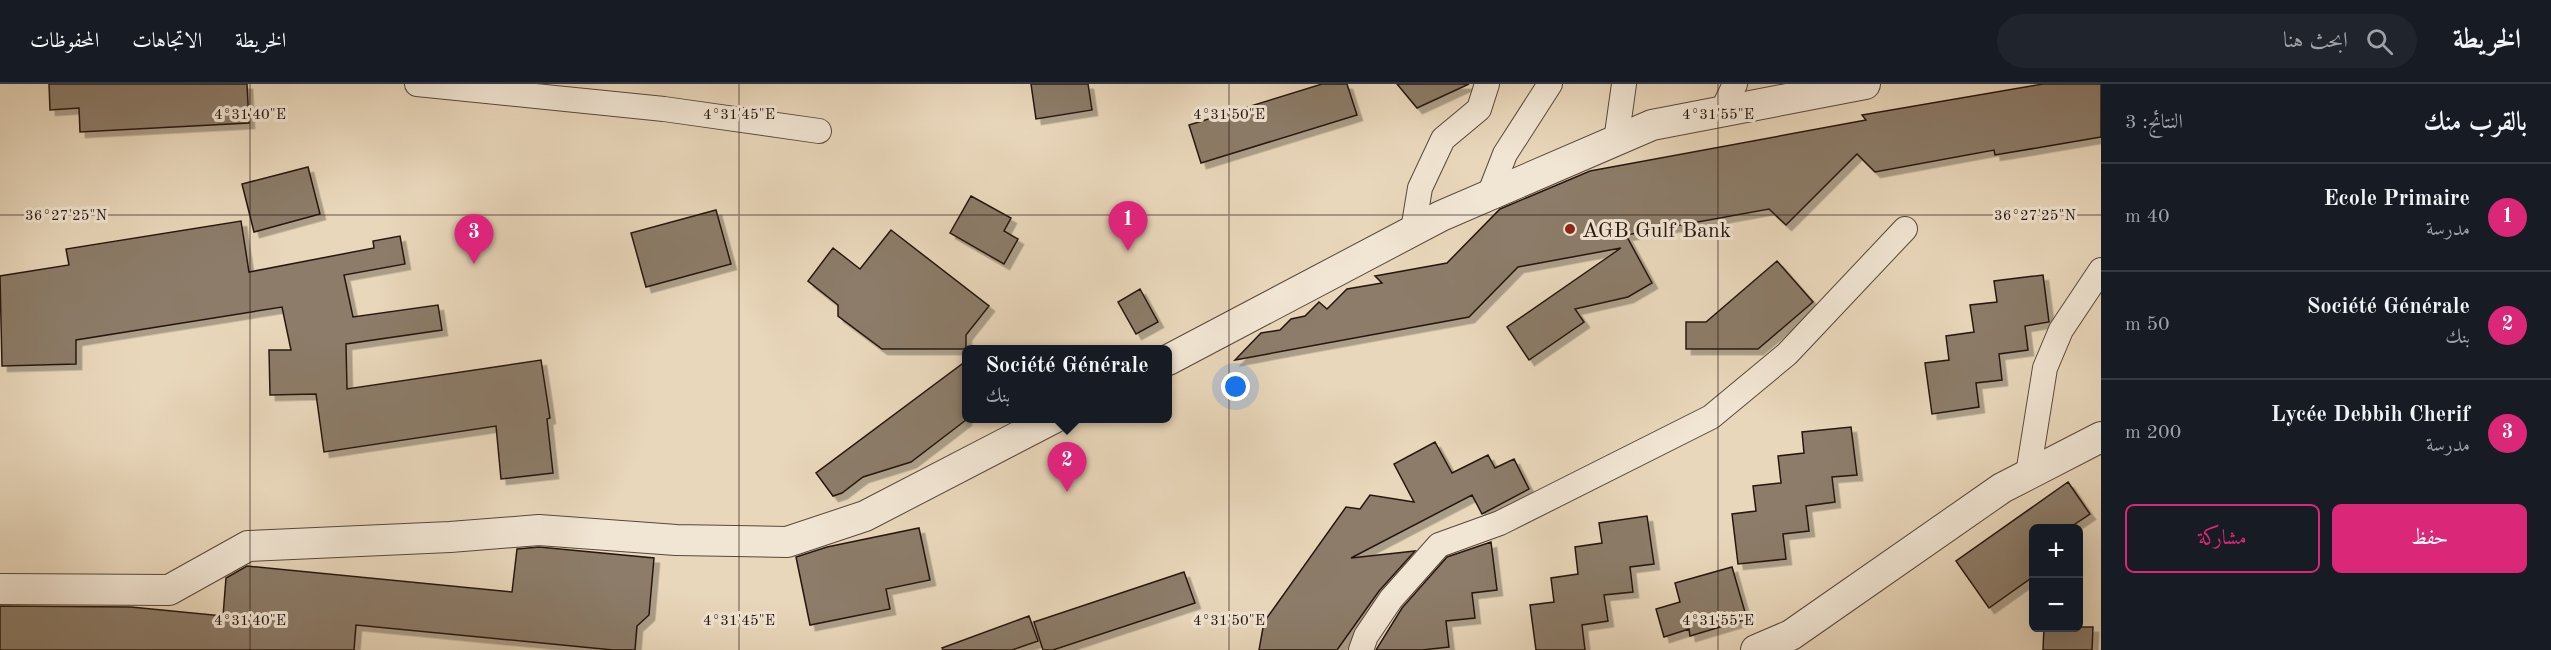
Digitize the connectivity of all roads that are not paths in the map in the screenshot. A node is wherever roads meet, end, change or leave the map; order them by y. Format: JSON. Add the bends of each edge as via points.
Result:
{"nodes":[{"id":1,"x":417,"y":84,"type":"edge"},
{"id":2,"x":1487,"y":84,"type":"edge"},
{"id":3,"x":1550,"y":84,"type":"edge"},
{"id":4,"x":1624,"y":84,"type":"edge"},
{"id":5,"x":1736,"y":84,"type":"edge"},
{"id":6,"x":1865,"y":84,"type":"edge"},
{"id":7,"x":1722,"y":111,"type":"junction"},
{"id":8,"x":819,"y":131,"type":"dead end"},
{"id":9,"x":1616,"y":141,"type":"junction"},
{"id":10,"x":1489,"y":195,"type":"junction"},
{"id":11,"x":1905,"y":229,"type":"dead end"},
{"id":12,"x":1413,"y":230,"type":"junction"},
{"id":13,"x":2101,"y":270,"type":"edge"},
{"id":14,"x":1172,"y":357,"type":"edge"},
{"id":15,"x":1044,"y":423,"type":"edge"},
{"id":16,"x":2101,"y":437,"type":"edge"},
{"id":17,"x":2028,"y":474,"type":"junction"},
{"id":18,"x":0,"y":589,"type":"edge"},
{"id":19,"x":1796,"y":642,"type":"edge"},
{"id":20,"x":1361,"y":650,"type":"edge"},
{"id":21,"x":1756,"y":650,"type":"edge"}],
"edges":[{"from":1,"to":8,"type":"street","via":[[664,109]]},
{"from":2,"to":12,"type":"street","via":[[1479,109],[1443,139],[1420,188]]},
{"from":3,"to":10,"type":"street","via":[[1505,154]]},
{"from":4,"to":9,"type":"street"},
{"from":5,"to":7,"type":"street"},
{"from":6,"to":7,"type":"street"},
{"from":7,"to":9,"type":"street","via":[[1652,125]]},
{"from":9,"to":10,"type":"street"},
{"from":10,"to":12,"type":"street"},
{"from":11,"to":20,"type":"street","via":[[1787,354],[1711,417],[1500,524],[1439,545],[1391,599]]},
{"from":12,"to":14,"type":"street"},
{"from":13,"to":17,"type":"street","via":[[2061,330],[2045,368]]},
{"from":15,"to":18,"type":"street","via":[[865,516],[787,542],[676,540],[540,530],[248,546],[169,590]]},
{"from":16,"to":17,"type":"street"},
{"from":17,"to":19,"type":"street","via":[[2002,488]]},
{"from":19,"to":21,"type":"street"}]}
